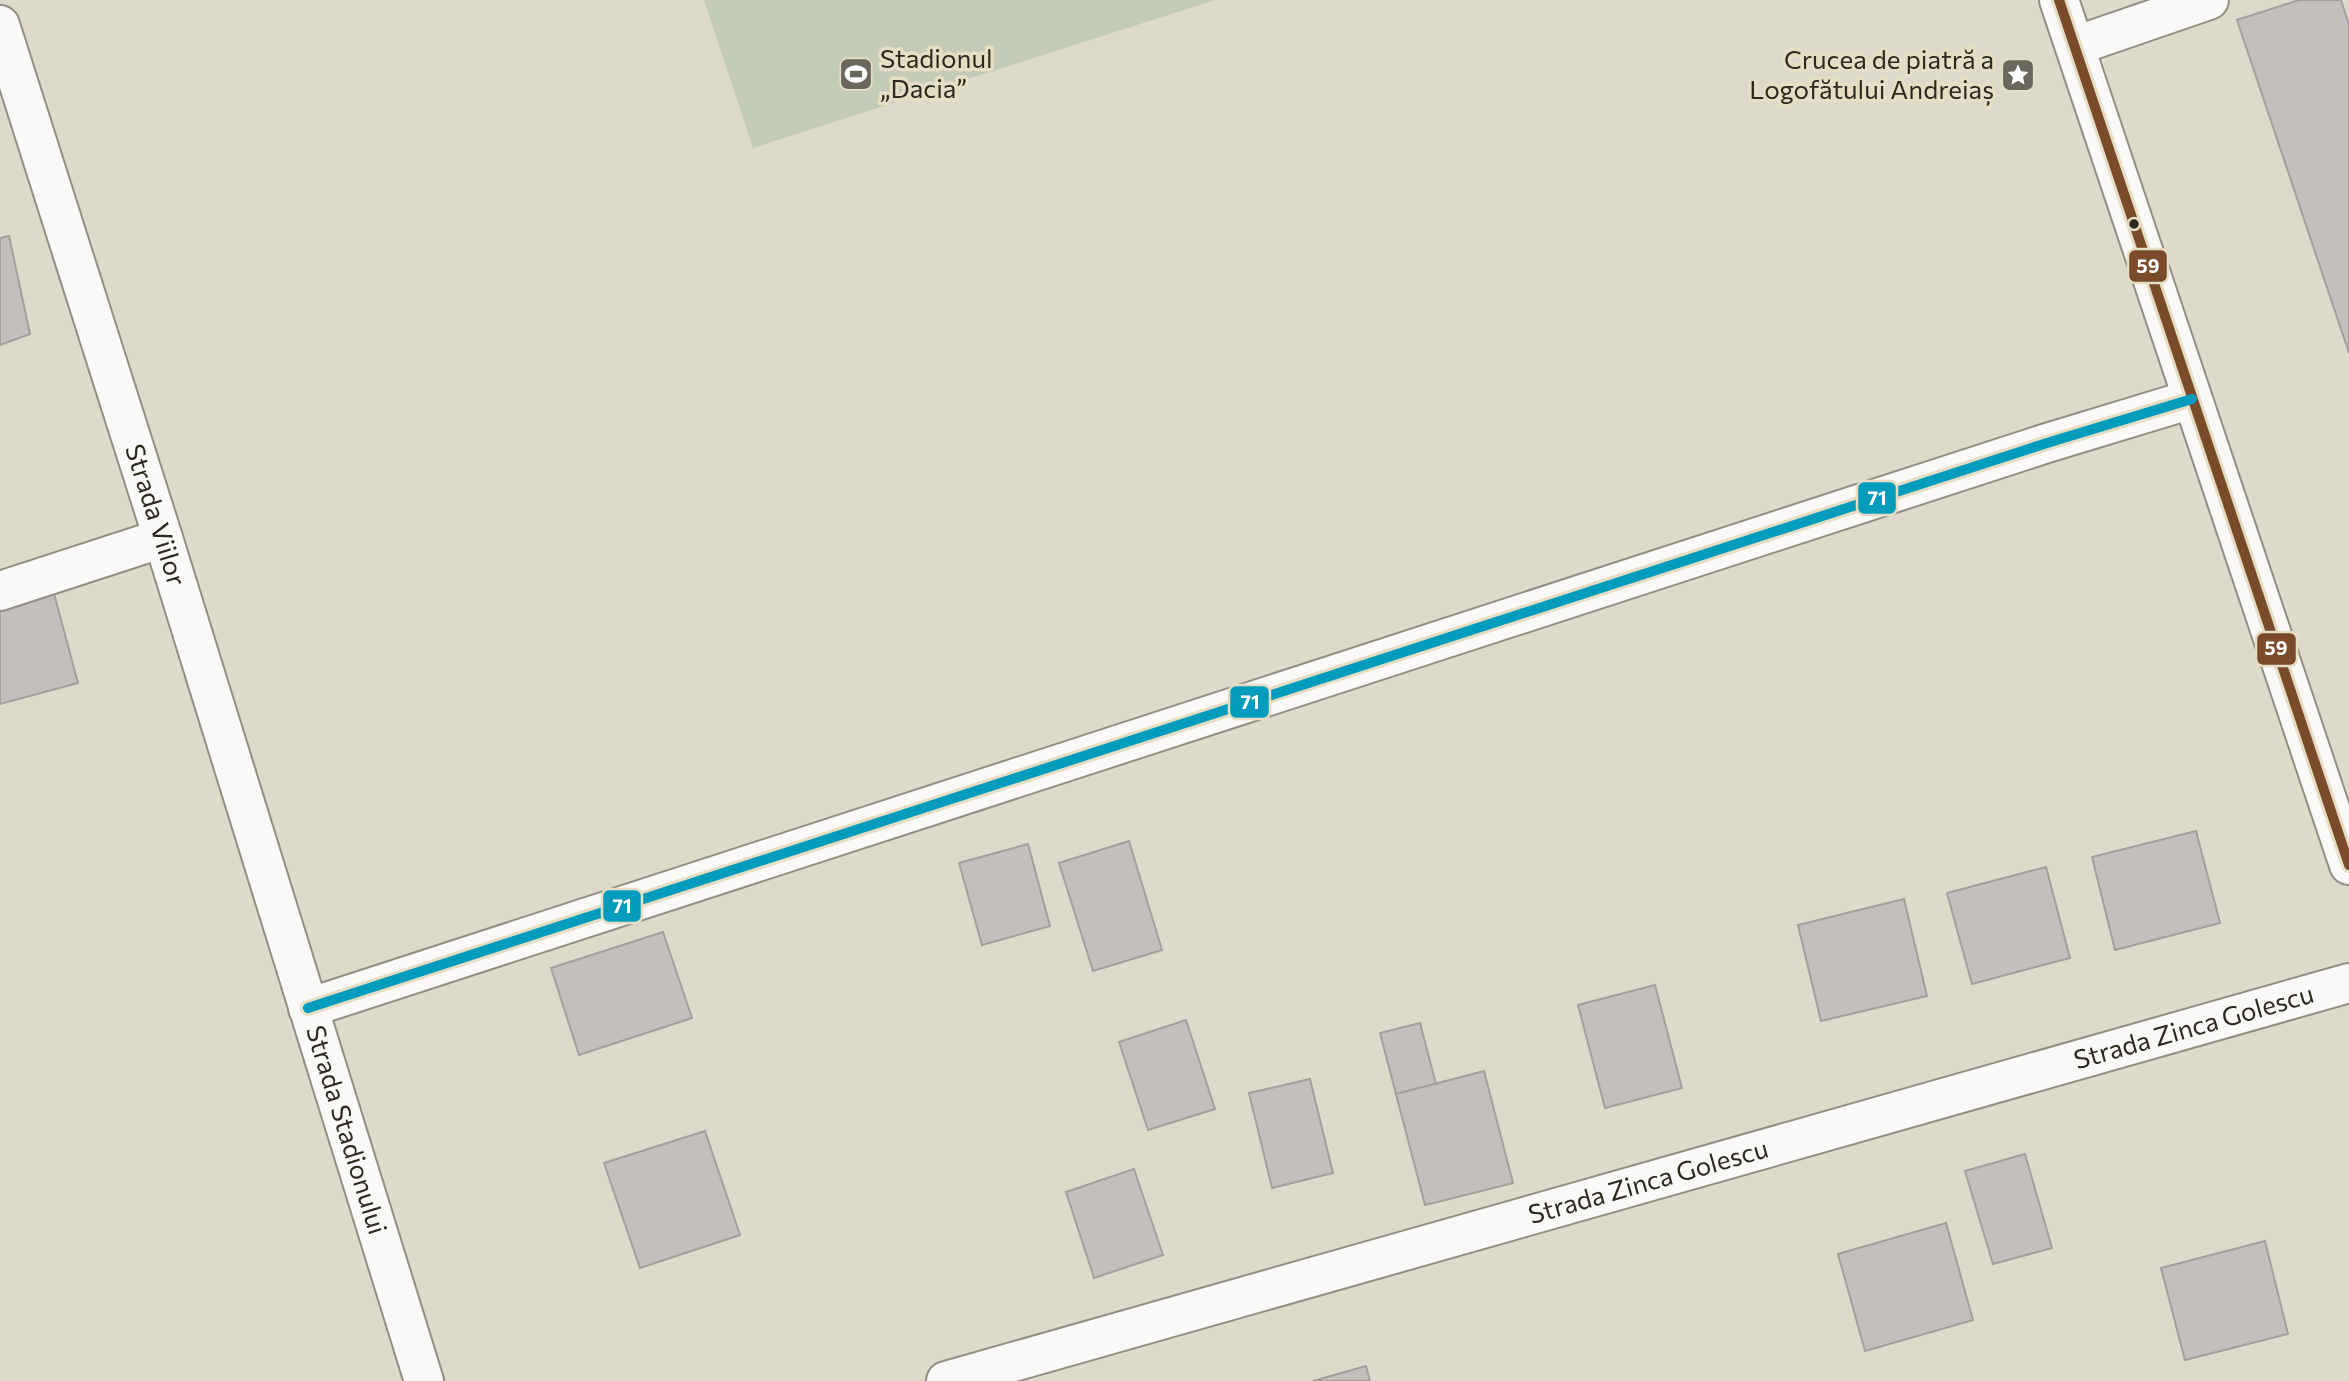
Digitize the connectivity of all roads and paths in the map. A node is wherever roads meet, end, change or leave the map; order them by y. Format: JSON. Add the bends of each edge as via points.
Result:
{"nodes":[{"id":1,"x":2059,"y":0,"type":"edge"},
{"id":2,"x":2209,"y":0,"type":"edge"},
{"id":3,"x":0,"y":25,"type":"edge"},
{"id":4,"x":2075,"y":46,"type":"junction"},
{"id":5,"x":2192,"y":399,"type":"junction"},
{"id":6,"x":163,"y":538,"type":"junction"},
{"id":7,"x":0,"y":590,"type":"edge"},
{"id":8,"x":2349,"y":865,"type":"edge"},
{"id":9,"x":2349,"y":983,"type":"edge"},
{"id":10,"x":308,"y":1008,"type":"junction"},
{"id":11,"x":424,"y":1381,"type":"edge"},
{"id":12,"x":946,"y":1381,"type":"edge"}],
"edges":[{"from":1,"to":4,"type":"street"},
{"from":2,"to":4,"type":"street"},
{"from":3,"to":6,"type":"street","name":"Strada Viilor"},
{"from":4,"to":5,"type":"street"},
{"from":5,"to":8,"type":"street"},
{"from":5,"to":10,"type":"street","name":"Strada Stadionului"},
{"from":6,"to":7,"type":"street"},
{"from":6,"to":10,"type":"street","name":"Strada Viilor"},
{"from":9,"to":12,"type":"street","name":"Strada Zinca Golescu"},
{"from":10,"to":11,"type":"street","name":"Strada Stadionului"}]}
